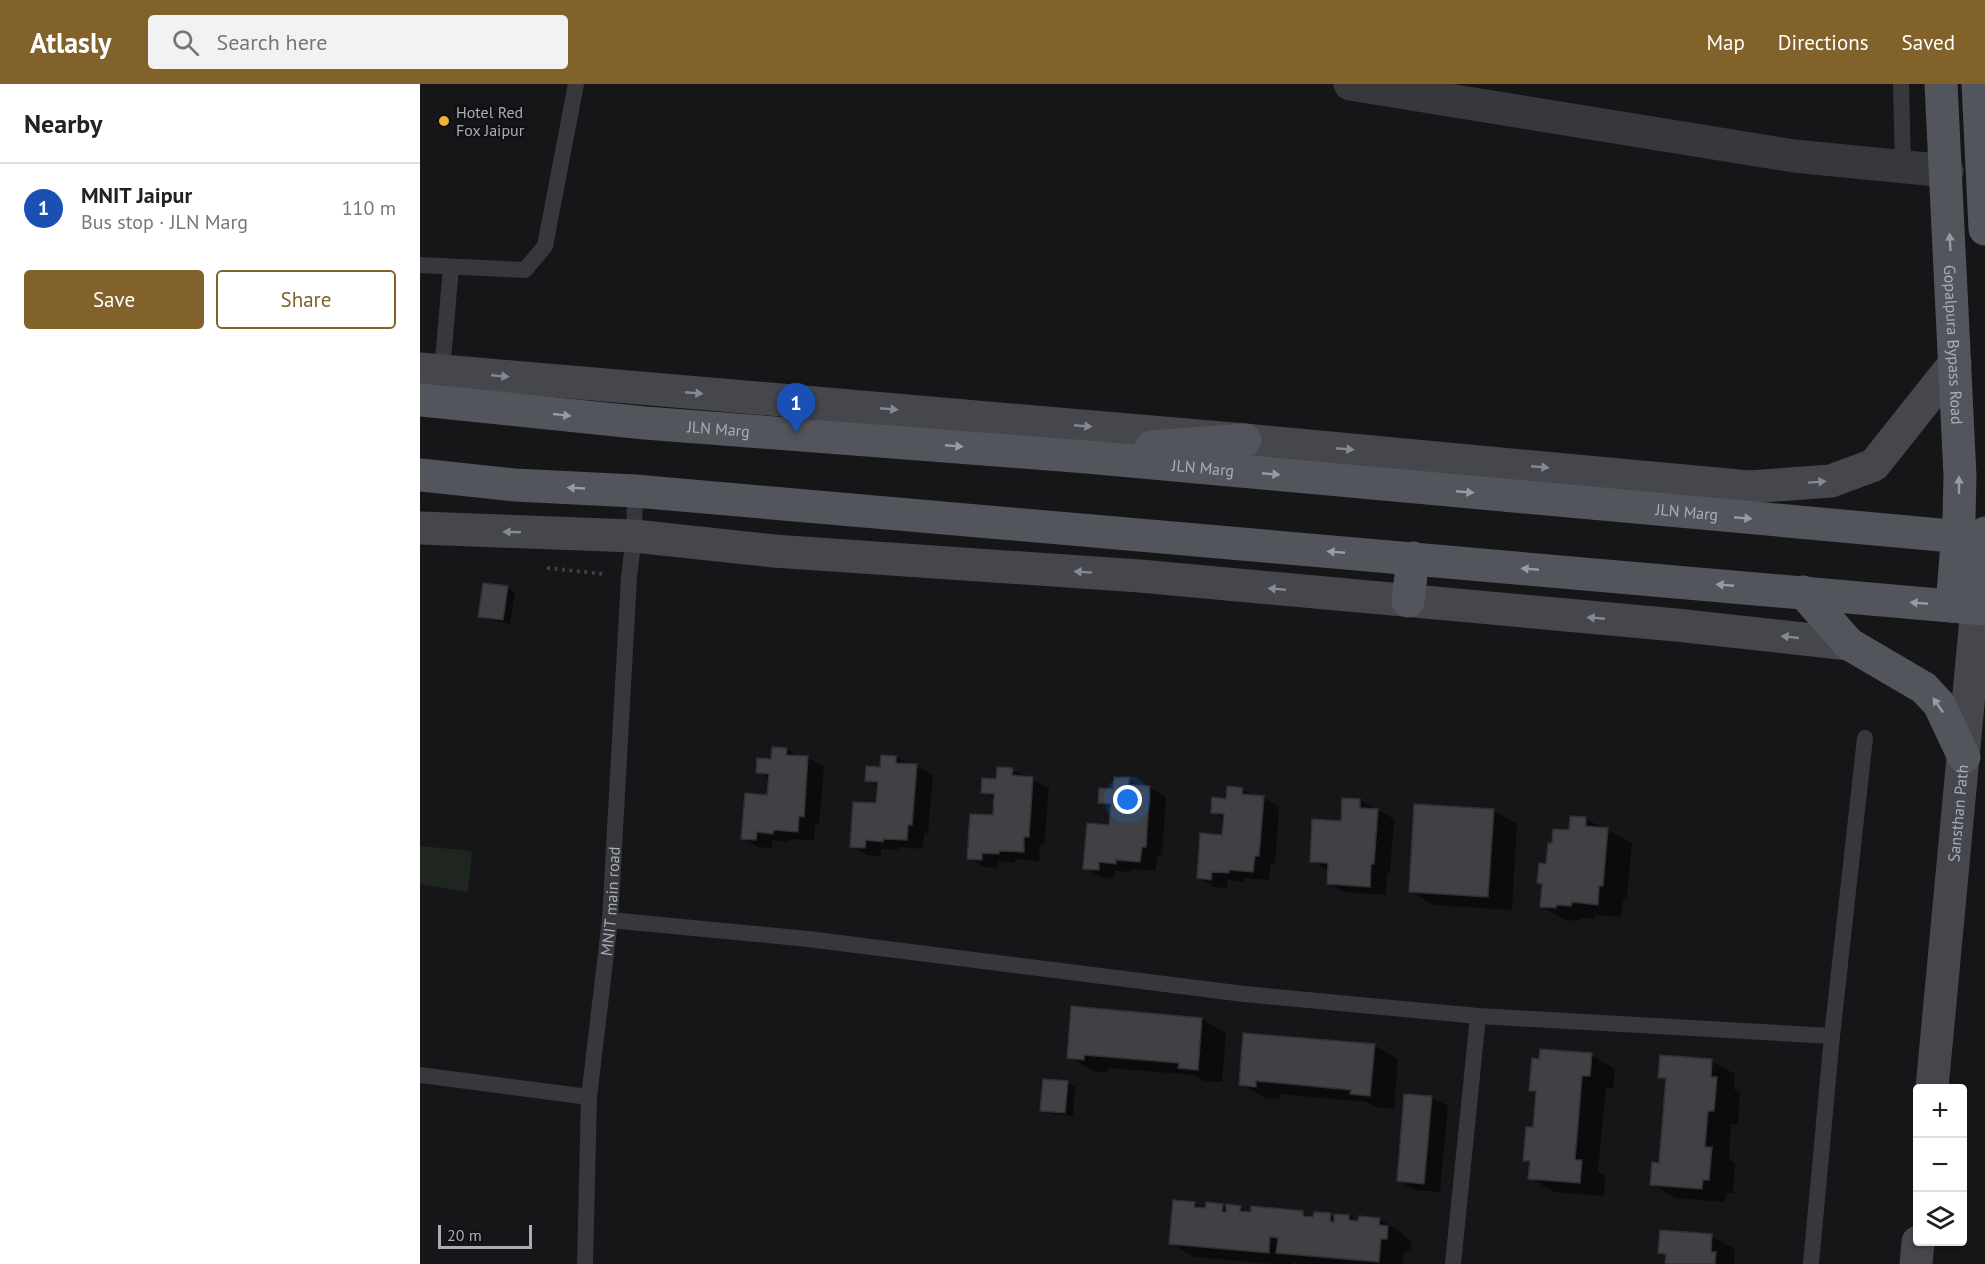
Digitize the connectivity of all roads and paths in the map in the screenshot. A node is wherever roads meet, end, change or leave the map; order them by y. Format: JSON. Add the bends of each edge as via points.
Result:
{"nodes":[{"id":1,"x":576,"y":84,"type":"edge"},
{"id":2,"x":1350,"y":84,"type":"edge"},
{"id":3,"x":1900,"y":84,"type":"edge"},
{"id":4,"x":1941,"y":84,"type":"edge"},
{"id":5,"x":1978,"y":84,"type":"edge"},
{"id":6,"x":1485,"y":95,"type":"edge"},
{"id":7,"x":1904,"y":166,"type":"junction"},
{"id":8,"x":1947,"y":171,"type":"junction"},
{"id":9,"x":1985,"y":229,"type":"edge"},
{"id":10,"x":420,"y":265,"type":"edge"},
{"id":11,"x":451,"y":267,"type":"junction"},
{"id":12,"x":1955,"y":363,"type":"junction"},
{"id":13,"x":431,"y":370,"type":"edge"},
{"id":14,"x":646,"y":388,"type":"junction"},
{"id":15,"x":420,"y":400,"type":"edge"},
{"id":16,"x":645,"y":423,"type":"junction"},
{"id":17,"x":1245,"y":440,"type":"junction"},
{"id":18,"x":1087,"y":457,"type":"junction"},
{"id":19,"x":420,"y":476,"type":"edge"},
{"id":20,"x":635,"y":491,"type":"junction"},
{"id":21,"x":420,"y":528,"type":"edge"},
{"id":22,"x":634,"y":536,"type":"junction"},
{"id":23,"x":1978,"y":537,"type":"edge"},
{"id":24,"x":1413,"y":558,"type":"junction"},
{"id":25,"x":1803,"y":592,"type":"junction"},
{"id":26,"x":1408,"y":601,"type":"junction"},
{"id":27,"x":1971,"y":607,"type":"edge"},
{"id":28,"x":1849,"y":644,"type":"junction"},
{"id":29,"x":1983,"y":722,"type":"dead end"},
{"id":30,"x":1865,"y":738,"type":"dead end"},
{"id":31,"x":1964,"y":757,"type":"junction"},
{"id":32,"x":610,"y":920,"type":"junction"},
{"id":33,"x":1478,"y":1016,"type":"junction"},
{"id":34,"x":1832,"y":1036,"type":"junction"},
{"id":35,"x":420,"y":1075,"type":"edge"},
{"id":36,"x":1932,"y":1084,"type":"edge"},
{"id":37,"x":589,"y":1097,"type":"junction"},
{"id":38,"x":1918,"y":1246,"type":"edge"},
{"id":39,"x":585,"y":1264,"type":"edge"},
{"id":40,"x":1453,"y":1264,"type":"edge"},
{"id":41,"x":1811,"y":1264,"type":"edge"},
{"id":42,"x":1916,"y":1264,"type":"edge"}],
"edges":[{"from":1,"to":11,"type":"lane","via":[[544,246],[525,270]]},
{"from":2,"to":6,"type":"street"},
{"from":3,"to":7,"type":"lane"},
{"from":4,"to":8,"type":"main road","name":"Gopalpura Bypass Road"},
{"from":5,"to":9,"type":"main road"},
{"from":6,"to":7,"type":"street","via":[[1794,156]]},
{"from":7,"to":8,"type":"street"},
{"from":12,"to":8,"type":"main road","name":"Gopalpura Bypass Road","one_way":true},
{"from":10,"to":11,"type":"lane"},
{"from":11,"to":13,"type":"lane"},
{"from":17,"to":12,"type":"street","one_way":true,"via":[[1749,487],[1832,481],[1874,465]]},
{"from":23,"to":12,"type":"main road","name":"Gopalpura Bypass Road","one_way":true,"via":[[1960,476]]},
{"from":13,"to":14,"type":"street","one_way":true},
{"from":14,"to":16,"type":"street"},
{"from":14,"to":17,"type":"street","one_way":true},
{"from":15,"to":16,"type":"main road","name":"JLN Marg","one_way":true},
{"from":16,"to":18,"type":"main road","name":"JLN Marg","one_way":true},
{"from":17,"to":18,"type":"main road","via":[[1125,449]]},
{"from":18,"to":23,"type":"main road","name":"JLN Marg","one_way":true},
{"from":20,"to":19,"type":"main road","one_way":true},
{"from":20,"to":22,"type":"lane","name":"MNIT main road"},
{"from":24,"to":20,"type":"main road","one_way":true},
{"from":22,"to":21,"type":"street","one_way":true},
{"from":26,"to":22,"type":"street","one_way":true,"via":[[1140,576],[774,551]]},
{"from":22,"to":32,"type":"lane","name":"MNIT main road"},
{"from":23,"to":27,"type":"main road"},
{"from":25,"to":24,"type":"main road","one_way":true},
{"from":24,"to":26,"type":"main road"},
{"from":27,"to":25,"type":"main road","one_way":true},
{"from":25,"to":28,"type":"main road"},
{"from":28,"to":26,"type":"street","one_way":true},
{"from":27,"to":31,"type":"street","name":"Sansthan Path"},
{"from":31,"to":28,"type":"main road","one_way":true,"via":[[1939,704],[1924,688]]},
{"from":29,"to":31,"type":"lane"},
{"from":30,"to":34,"type":"lane"},
{"from":31,"to":36,"type":"street","name":"Sansthan Path"},
{"from":32,"to":33,"type":"lane","via":[[808,939],[1244,994]]},
{"from":32,"to":37,"type":"lane","name":"MNIT main road"},
{"from":33,"to":34,"type":"lane"},
{"from":33,"to":40,"type":"lane"},
{"from":34,"to":41,"type":"lane"},
{"from":35,"to":37,"type":"lane"},
{"from":37,"to":39,"type":"lane","name":"MNIT main road"},
{"from":38,"to":42,"type":"street"}]}
